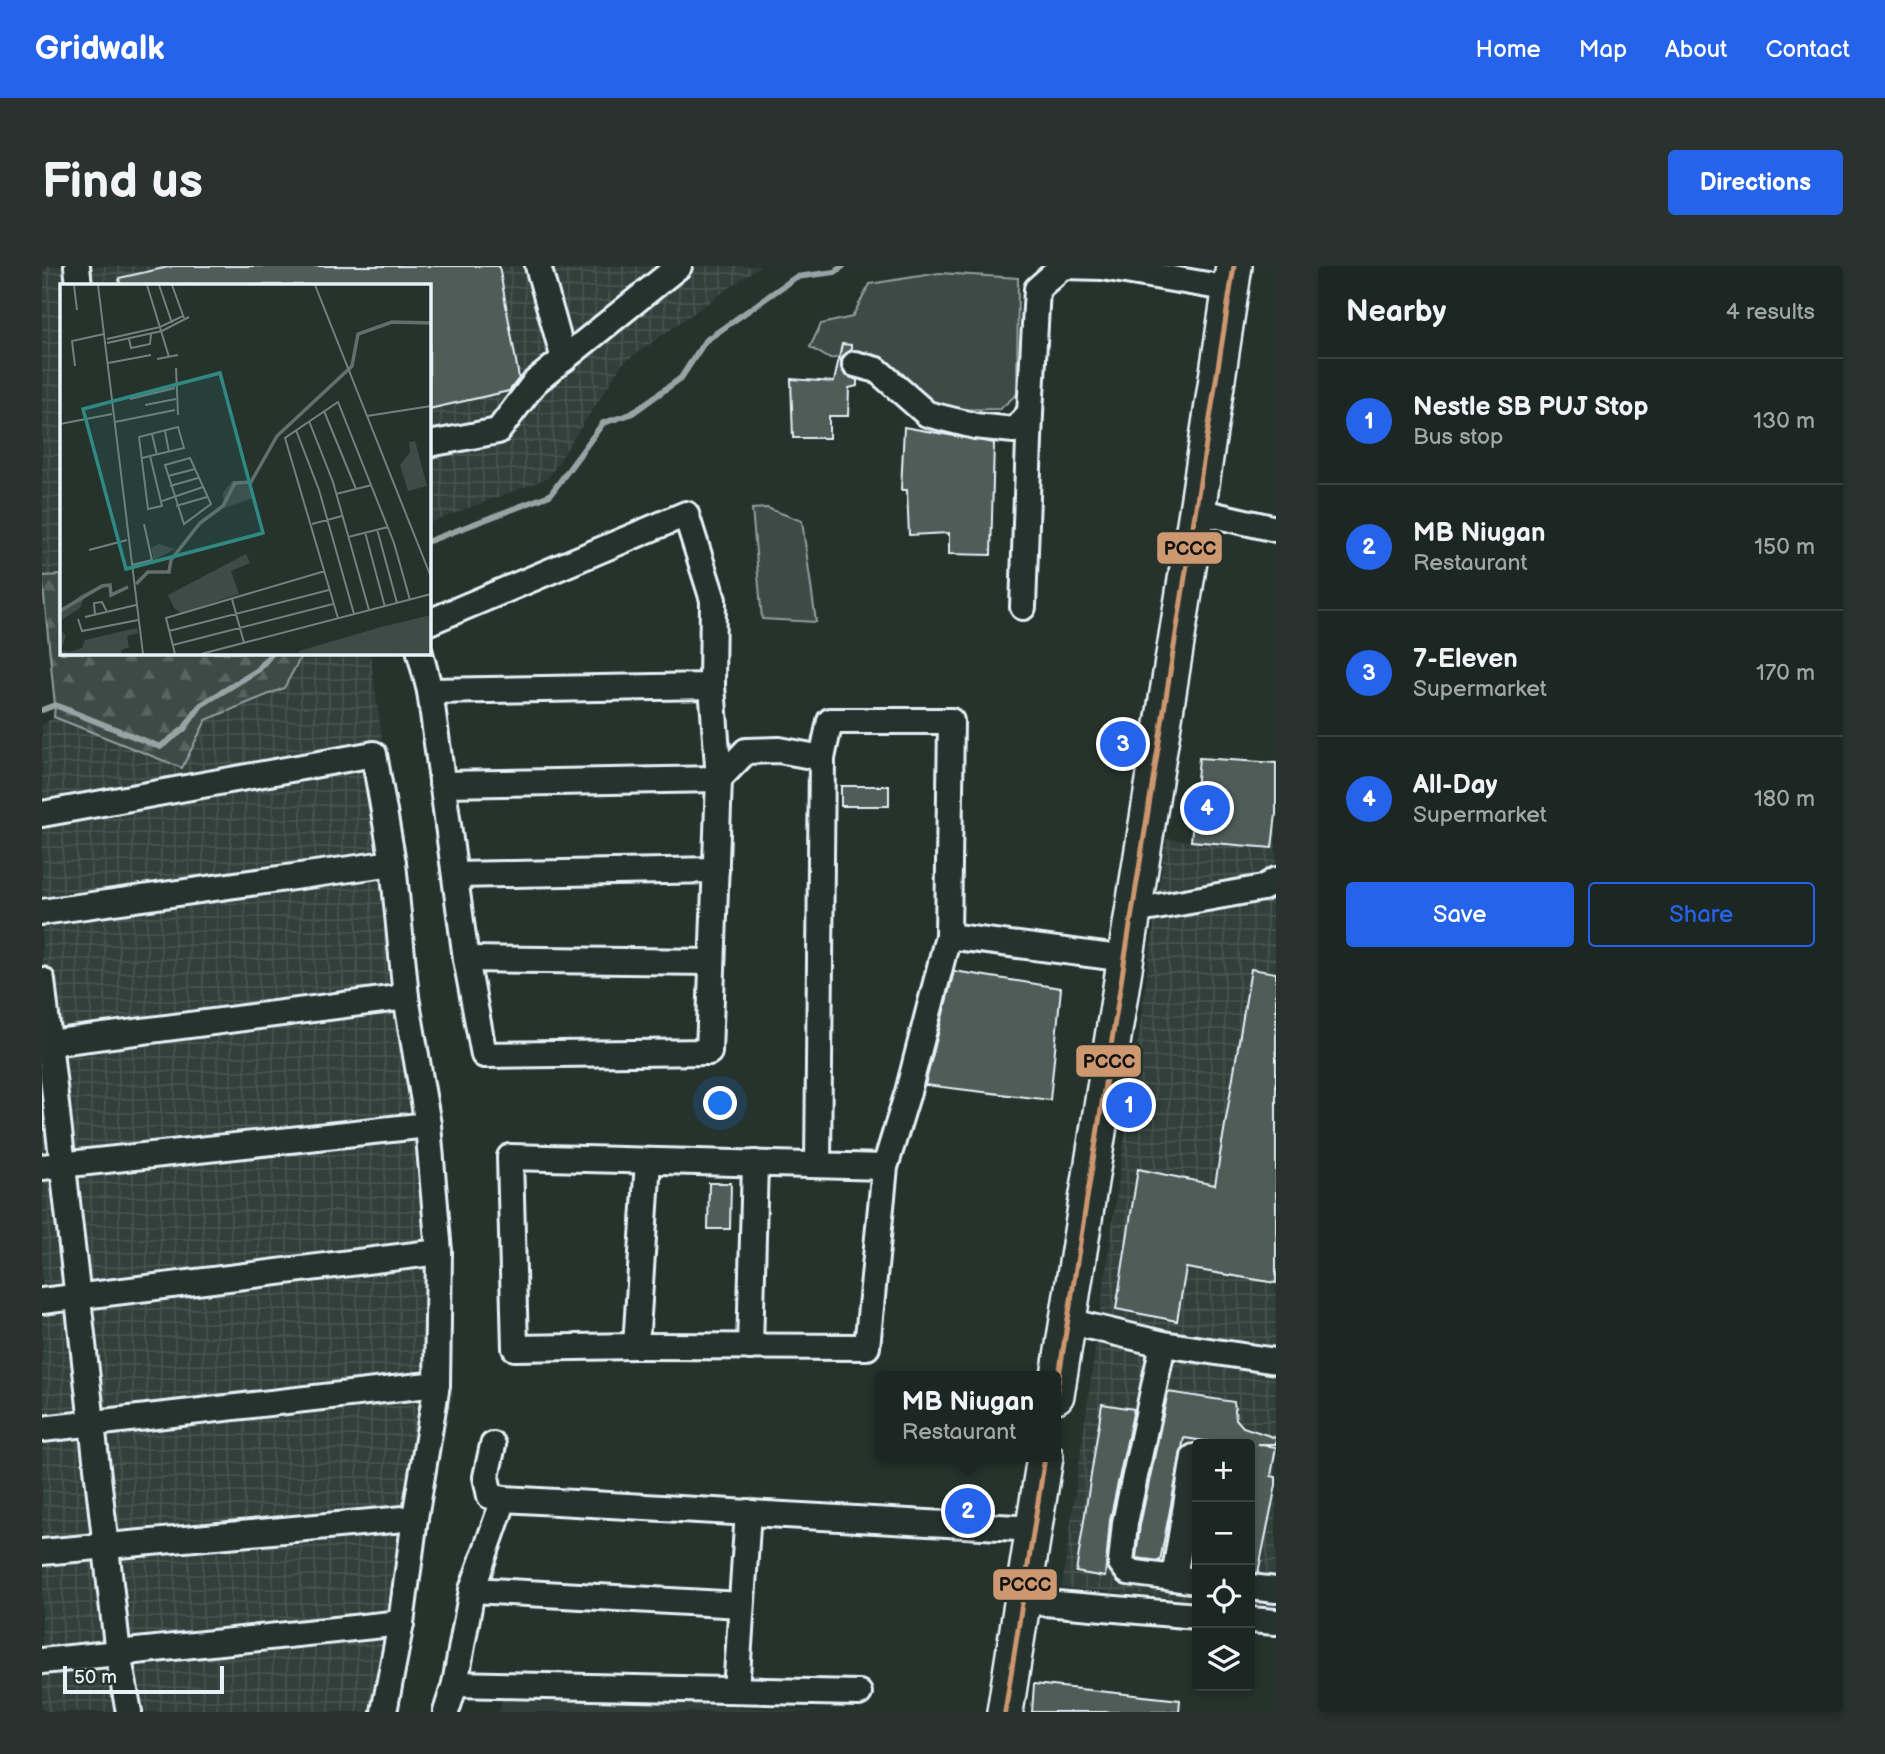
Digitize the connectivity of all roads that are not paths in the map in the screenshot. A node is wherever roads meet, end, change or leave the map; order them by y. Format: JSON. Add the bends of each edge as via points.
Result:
{"nodes":[{"id":1,"x":77,"y":266,"type":"edge"},
{"id":2,"x":538,"y":266,"type":"edge"},
{"id":3,"x":679,"y":266,"type":"edge"},
{"id":4,"x":1233,"y":277,"type":"edge"},
{"id":5,"x":79,"y":284,"type":"edge"},
{"id":6,"x":564,"y":359,"type":"junction"},
{"id":7,"x":855,"y":364,"type":"dead end"},
{"id":8,"x":1030,"y":413,"type":"junction"},
{"id":9,"x":430,"y":444,"type":"edge"},
{"id":10,"x":1197,"y":511,"type":"junction"},
{"id":11,"x":1276,"y":529,"type":"edge"},
{"id":12,"x":1023,"y":607,"type":"dead end"},
{"id":13,"x":430,"y":622,"type":"edge"},
{"id":14,"x":420,"y":654,"type":"edge"},
{"id":15,"x":712,"y":686,"type":"junction"},
{"id":16,"x":430,"y":691,"type":"junction"},
{"id":17,"x":822,"y":758,"type":"junction"},
{"id":18,"x":719,"y":779,"type":"junction"},
{"id":19,"x":442,"y":784,"type":"junction"},
{"id":20,"x":42,"y":814,"type":"edge"},
{"id":21,"x":393,"y":863,"type":"junction"},
{"id":22,"x":716,"y":870,"type":"junction"},
{"id":23,"x":455,"y":875,"type":"junction"},
{"id":24,"x":1276,"y":880,"type":"edge"},
{"id":25,"x":1134,"y":911,"type":"junction"},
{"id":26,"x":42,"y":912,"type":"edge"},
{"id":27,"x":947,"y":936,"type":"junction"},
{"id":28,"x":466,"y":958,"type":"junction"},
{"id":29,"x":1127,"y":959,"type":"junction"},
{"id":30,"x":711,"y":962,"type":"junction"},
{"id":31,"x":42,"y":980,"type":"edge"},
{"id":32,"x":406,"y":997,"type":"junction"},
{"id":33,"x":46,"y":1043,"type":"edge"},
{"id":34,"x":428,"y":1125,"type":"junction"},
{"id":35,"x":649,"y":1161,"type":"junction"},
{"id":36,"x":755,"y":1163,"type":"junction"},
{"id":37,"x":818,"y":1165,"type":"junction"},
{"id":38,"x":52,"y":1166,"type":"edge"},
{"id":39,"x":885,"y":1167,"type":"junction"},
{"id":40,"x":439,"y":1252,"type":"junction"},
{"id":41,"x":78,"y":1297,"type":"junction"},
{"id":42,"x":42,"y":1301,"type":"edge"},
{"id":43,"x":1068,"y":1321,"type":"junction"},
{"id":44,"x":1163,"y":1344,"type":"junction"},
{"id":45,"x":636,"y":1346,"type":"junction"},
{"id":46,"x":750,"y":1347,"type":"junction"},
{"id":47,"x":1276,"y":1361,"type":"edge"},
{"id":48,"x":1059,"y":1371,"type":"edge"},
{"id":49,"x":437,"y":1384,"type":"junction"},
{"id":50,"x":92,"y":1423,"type":"junction"},
{"id":51,"x":42,"y":1429,"type":"edge"},
{"id":52,"x":493,"y":1445,"type":"dead end"},
{"id":53,"x":1044,"y":1462,"type":"edge"},
{"id":54,"x":1192,"y":1488,"type":"edge"},
{"id":55,"x":505,"y":1499,"type":"junction"},
{"id":56,"x":748,"y":1512,"type":"junction"},
{"id":57,"x":415,"y":1518,"type":"junction"},
{"id":58,"x":1034,"y":1529,"type":"junction"},
{"id":59,"x":106,"y":1548,"type":"junction"},
{"id":60,"x":42,"y":1552,"type":"edge"},
{"id":61,"x":1186,"y":1579,"type":"edge"},
{"id":62,"x":1255,"y":1588,"type":"edge"},
{"id":63,"x":472,"y":1590,"type":"junction"},
{"id":64,"x":1276,"y":1590,"type":"edge"},
{"id":65,"x":1022,"y":1601,"type":"junction"},
{"id":66,"x":741,"y":1605,"type":"junction"},
{"id":67,"x":1192,"y":1616,"type":"edge"},
{"id":68,"x":1255,"y":1620,"type":"edge"},
{"id":69,"x":1276,"y":1622,"type":"edge"},
{"id":70,"x":401,"y":1623,"type":"junction"},
{"id":71,"x":118,"y":1654,"type":"junction"},
{"id":72,"x":42,"y":1661,"type":"edge"},
{"id":73,"x":456,"y":1684,"type":"junction"},
{"id":74,"x":736,"y":1689,"type":"junction"},
{"id":75,"x":859,"y":1693,"type":"dead end"},
{"id":76,"x":129,"y":1712,"type":"edge"},
{"id":77,"x":384,"y":1712,"type":"edge"},
{"id":78,"x":446,"y":1712,"type":"edge"},
{"id":79,"x":1005,"y":1712,"type":"edge"}],
"edges":[{"from":1,"to":5,"type":"street"},
{"from":2,"to":6,"type":"street"},
{"from":3,"to":6,"type":"street"},
{"from":4,"to":8,"type":"street","via":[[1063,266],[1037,289]]},
{"from":4,"to":10,"type":"highway"},
{"from":6,"to":9,"type":"street","via":[[535,382],[498,431]]},
{"from":7,"to":8,"type":"street","via":[[877,370],[927,414],[1014,430]]},
{"from":8,"to":12,"type":"street"},
{"from":10,"to":11,"type":"street"},
{"from":10,"to":25,"type":"highway"},
{"from":13,"to":15,"type":"street","via":[[686,514],[713,600]]},
{"from":14,"to":16,"type":"street"},
{"from":15,"to":16,"type":"street"},
{"from":15,"to":18,"type":"street"},
{"from":16,"to":19,"type":"street"},
{"from":17,"to":18,"type":"street","via":[[779,750],[746,751]]},
{"from":17,"to":27,"type":"street","via":[[830,721],[951,721]]},
{"from":17,"to":37,"type":"street"},
{"from":18,"to":19,"type":"street"},
{"from":18,"to":22,"type":"street"},
{"from":19,"to":23,"type":"street"},
{"from":20,"to":21,"type":"street","via":[[374,754]]},
{"from":21,"to":26,"type":"street"},
{"from":21,"to":32,"type":"street"},
{"from":22,"to":23,"type":"street"},
{"from":22,"to":30,"type":"street"},
{"from":23,"to":28,"type":"street"},
{"from":24,"to":25,"type":"street","via":[[1263,888]]},
{"from":25,"to":29,"type":"highway"},
{"from":27,"to":29,"type":"street"},
{"from":27,"to":39,"type":"street"},
{"from":28,"to":30,"type":"street"},
{"from":28,"to":30,"type":"street","via":[[484,1055],[709,1052]]},
{"from":29,"to":43,"type":"highway"},
{"from":31,"to":33,"type":"street"},
{"from":32,"to":33,"type":"street"},
{"from":32,"to":34,"type":"street"},
{"from":33,"to":38,"type":"street"},
{"from":34,"to":38,"type":"street"},
{"from":34,"to":40,"type":"street"},
{"from":35,"to":36,"type":"street"},
{"from":35,"to":45,"type":"street"},
{"from":35,"to":45,"type":"street","via":[[510,1157],[515,1348]]},
{"from":36,"to":37,"type":"street"},
{"from":36,"to":46,"type":"street"},
{"from":37,"to":39,"type":"street"},
{"from":38,"to":41,"type":"street"},
{"from":39,"to":46,"type":"street","via":[[867,1347]]},
{"from":40,"to":41,"type":"street"},
{"from":40,"to":49,"type":"street"},
{"from":41,"to":42,"type":"street"},
{"from":41,"to":50,"type":"street"},
{"from":43,"to":44,"type":"street"},
{"from":43,"to":48,"type":"highway"},
{"from":44,"to":47,"type":"street"},
{"from":44,"to":61,"type":"street","via":[[1125,1523],[1121,1563],[1128,1573]]},
{"from":45,"to":46,"type":"street"},
{"from":49,"to":50,"type":"street"},
{"from":49,"to":57,"type":"street"},
{"from":50,"to":51,"type":"street"},
{"from":50,"to":59,"type":"street"},
{"from":52,"to":55,"type":"street","via":[[486,1478],[490,1496]]},
{"from":53,"to":58,"type":"highway"},
{"from":54,"to":61,"type":"street"},
{"from":55,"to":56,"type":"street"},
{"from":55,"to":63,"type":"street"},
{"from":56,"to":58,"type":"street"},
{"from":56,"to":66,"type":"street"},
{"from":57,"to":59,"type":"street"},
{"from":57,"to":70,"type":"street"},
{"from":58,"to":65,"type":"highway"},
{"from":59,"to":60,"type":"street"},
{"from":59,"to":71,"type":"street"},
{"from":62,"to":64,"type":"street"},
{"from":63,"to":66,"type":"street"},
{"from":63,"to":73,"type":"street"},
{"from":65,"to":67,"type":"street"},
{"from":65,"to":79,"type":"highway"},
{"from":66,"to":74,"type":"street"},
{"from":68,"to":69,"type":"street"},
{"from":70,"to":71,"type":"street"},
{"from":70,"to":77,"type":"street"},
{"from":71,"to":72,"type":"street"},
{"from":71,"to":76,"type":"street"},
{"from":73,"to":74,"type":"street"},
{"from":73,"to":78,"type":"street"},
{"from":74,"to":75,"type":"street"}]}
